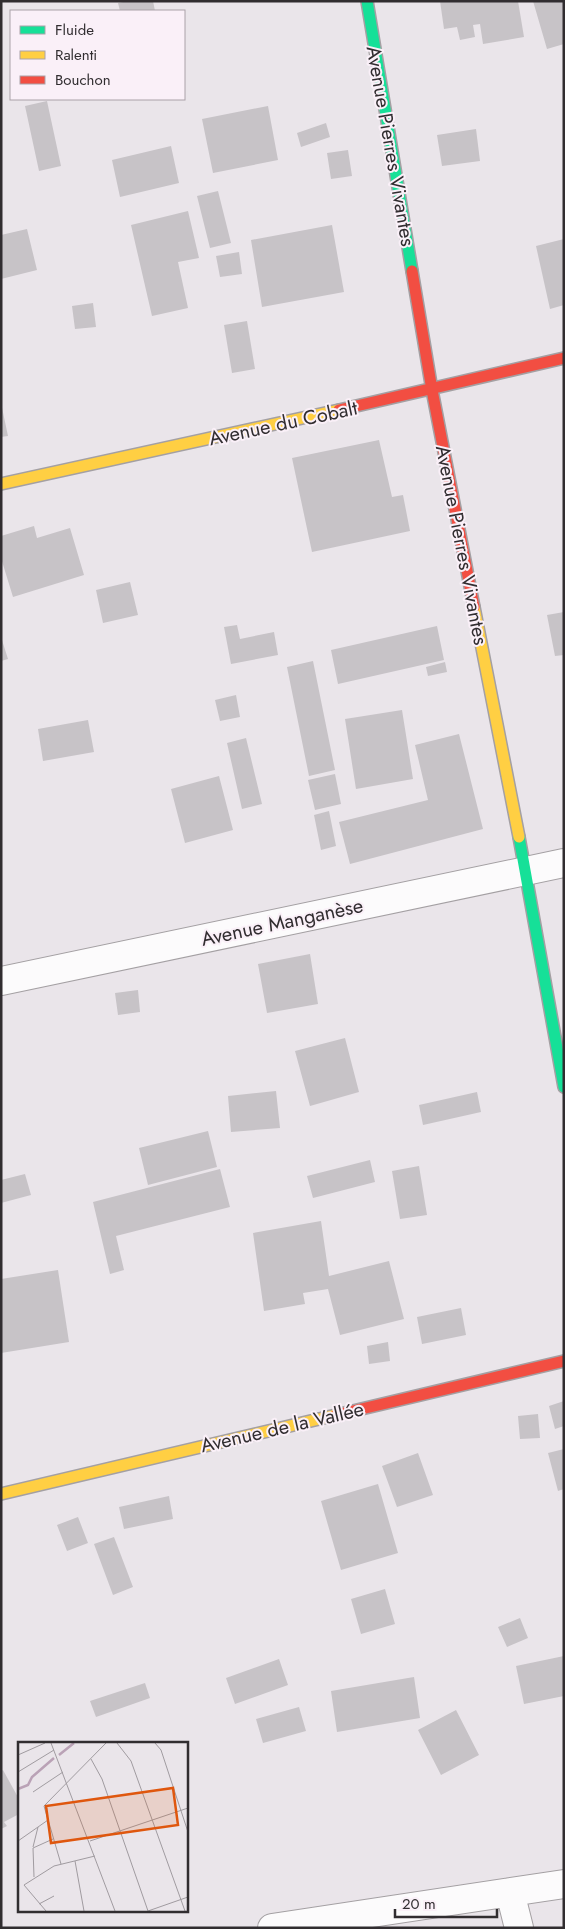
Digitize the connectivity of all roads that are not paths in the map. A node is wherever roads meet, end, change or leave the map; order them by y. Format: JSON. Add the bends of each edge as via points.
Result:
{"nodes":[{"id":1,"x":367,"y":1,"type":"edge"},
{"id":2,"x":564,"y":358,"type":"edge"},
{"id":3,"x":432,"y":390,"type":"junction"},
{"id":4,"x":1,"y":484,"type":"edge"},
{"id":5,"x":564,"y":863,"type":"edge"},
{"id":6,"x":525,"y":871,"type":"junction"},
{"id":7,"x":1,"y":981,"type":"edge"},
{"id":8,"x":564,"y":1088,"type":"edge"},
{"id":9,"x":564,"y":1361,"type":"edge"},
{"id":10,"x":1,"y":1494,"type":"edge"},
{"id":11,"x":564,"y":1884,"type":"edge"},
{"id":12,"x":510,"y":1892,"type":"junction"},
{"id":13,"x":272,"y":1928,"type":"edge"},
{"id":14,"x":519,"y":1928,"type":"edge"}],
"edges":[{"from":1,"to":3,"type":"street","name":"Avenue Pierres Vivantes"},
{"from":2,"to":3,"type":"street","name":"Avenue du Cobalt"},
{"from":3,"to":4,"type":"street","name":"Avenue du Cobalt"},
{"from":3,"to":6,"type":"street","name":"Avenue Pierres Vivantes"},
{"from":5,"to":6,"type":"street","name":"Avenue Manganèse"},
{"from":6,"to":7,"type":"street","name":"Avenue Manganèse"},
{"from":6,"to":8,"type":"street","name":"Avenue Pierres Vivantes"},
{"from":9,"to":10,"type":"street","name":"Avenue de la Vallée"},
{"from":11,"to":12,"type":"street"},
{"from":12,"to":13,"type":"street"},
{"from":12,"to":14,"type":"street"}]}
